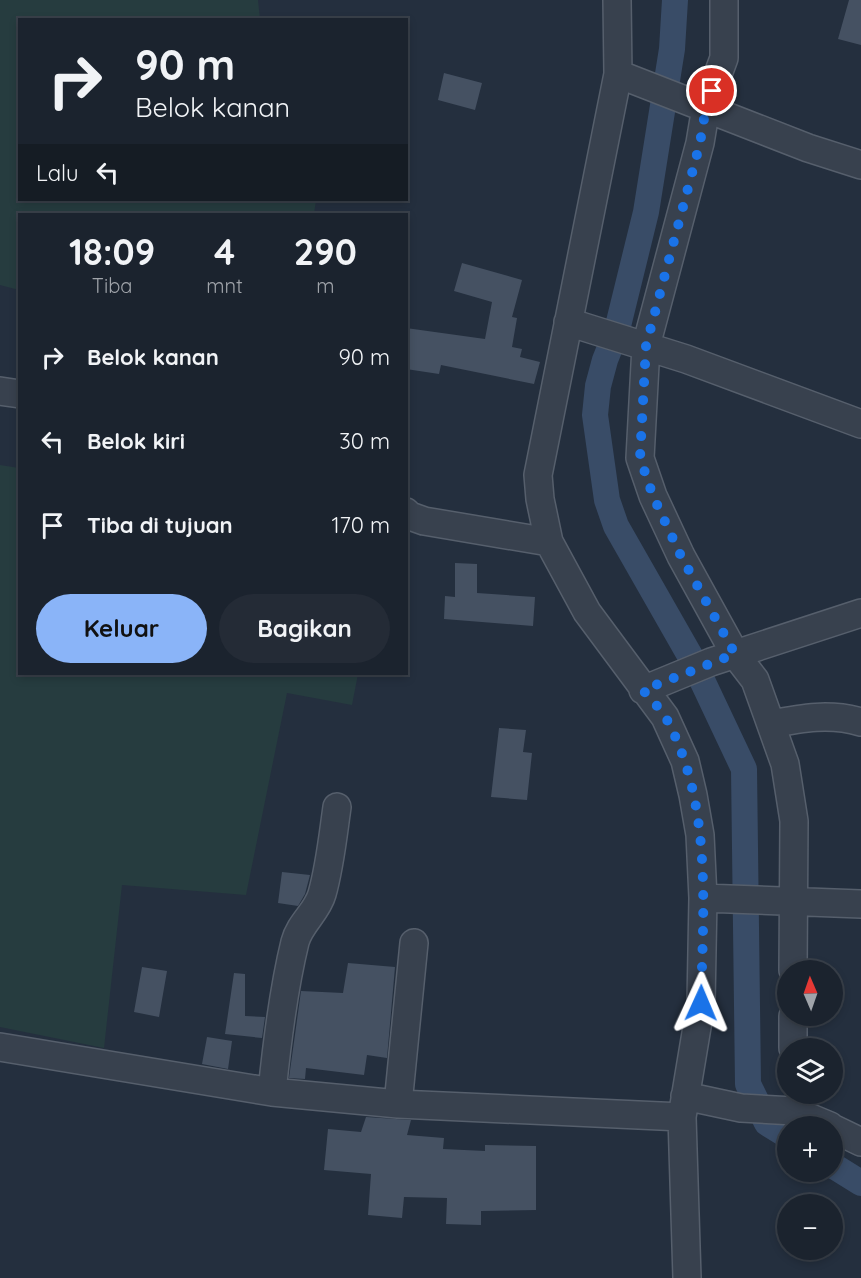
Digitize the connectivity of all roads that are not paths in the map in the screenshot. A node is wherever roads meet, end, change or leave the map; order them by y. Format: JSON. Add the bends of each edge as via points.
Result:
{"nodes":[{"id":1,"x":617,"y":0,"type":"edge"},
{"id":2,"x":724,"y":0,"type":"edge"},
{"id":3,"x":618,"y":74,"type":"junction"},
{"id":4,"x":697,"y":104,"type":"junction"},
{"id":5,"x":861,"y":165,"type":"edge"},
{"id":6,"x":578,"y":325,"type":"junction"},
{"id":7,"x":639,"y":343,"type":"junction"},
{"id":8,"x":0,"y":391,"type":"edge"},
{"id":9,"x":18,"y":394,"type":"edge"},
{"id":10,"x":861,"y":424,"type":"edge"},
{"id":11,"x":408,"y":514,"type":"edge"},
{"id":12,"x":549,"y":542,"type":"junction"},
{"id":13,"x":861,"y":613,"type":"edge"},
{"id":14,"x":723,"y":658,"type":"junction"},
{"id":15,"x":643,"y":690,"type":"junction"},
{"id":16,"x":861,"y":722,"type":"edge"},
{"id":17,"x":771,"y":724,"type":"junction"},
{"id":18,"x":337,"y":807,"type":"dead end"},
{"id":19,"x":703,"y":898,"type":"junction"},
{"id":20,"x":781,"y":901,"type":"junction"},
{"id":21,"x":861,"y":904,"type":"edge"},
{"id":22,"x":414,"y":943,"type":"dead end"},
{"id":23,"x":790,"y":960,"type":"edge"},
{"id":24,"x":0,"y":1047,"type":"edge"},
{"id":25,"x":272,"y":1092,"type":"junction"},
{"id":26,"x":398,"y":1104,"type":"junction"},
{"id":27,"x":790,"y":1105,"type":"edge"},
{"id":28,"x":683,"y":1107,"type":"junction"},
{"id":29,"x":810,"y":1116,"type":"edge"},
{"id":30,"x":843,"y":1133,"type":"edge"},
{"id":31,"x":861,"y":1142,"type":"edge"},
{"id":32,"x":687,"y":1278,"type":"edge"}],
"edges":[{"from":1,"to":3,"type":"street"},
{"from":2,"to":4,"type":"street","via":[[724,58]]},
{"from":3,"to":4,"type":"street"},
{"from":3,"to":6,"type":"street"},
{"from":4,"to":5,"type":"street"},
{"from":4,"to":7,"type":"street","via":[[700,143]]},
{"from":6,"to":7,"type":"street"},
{"from":6,"to":12,"type":"street","via":[[538,475]]},
{"from":7,"to":10,"type":"street"},
{"from":7,"to":14,"type":"street","via":[[640,458],[644,475]]},
{"from":8,"to":9,"type":"street"},
{"from":11,"to":12,"type":"street","via":[[423,521]]},
{"from":12,"to":15,"type":"street","via":[[587,612]]},
{"from":13,"to":14,"type":"street"},
{"from":14,"to":15,"type":"street"},
{"from":14,"to":17,"type":"street","via":[[755,680]]},
{"from":15,"to":19,"type":"street","via":[[665,717],[686,761],[699,835]]},
{"from":16,"to":17,"type":"street","via":[[812,716]]},
{"from":17,"to":20,"type":"street","via":[[785,764],[794,821]]},
{"from":18,"to":25,"type":"street","via":[[322,894],[296,939],[279,1026]]},
{"from":19,"to":20,"type":"street"},
{"from":19,"to":28,"type":"street","via":[[701,1003]]},
{"from":20,"to":21,"type":"street"},
{"from":20,"to":23,"type":"street"},
{"from":22,"to":26,"type":"street"},
{"from":24,"to":25,"type":"street"},
{"from":25,"to":26,"type":"street"},
{"from":26,"to":28,"type":"street"},
{"from":27,"to":28,"type":"street"},
{"from":27,"to":29,"type":"street"},
{"from":28,"to":32,"type":"street"},
{"from":30,"to":31,"type":"street"}]}
